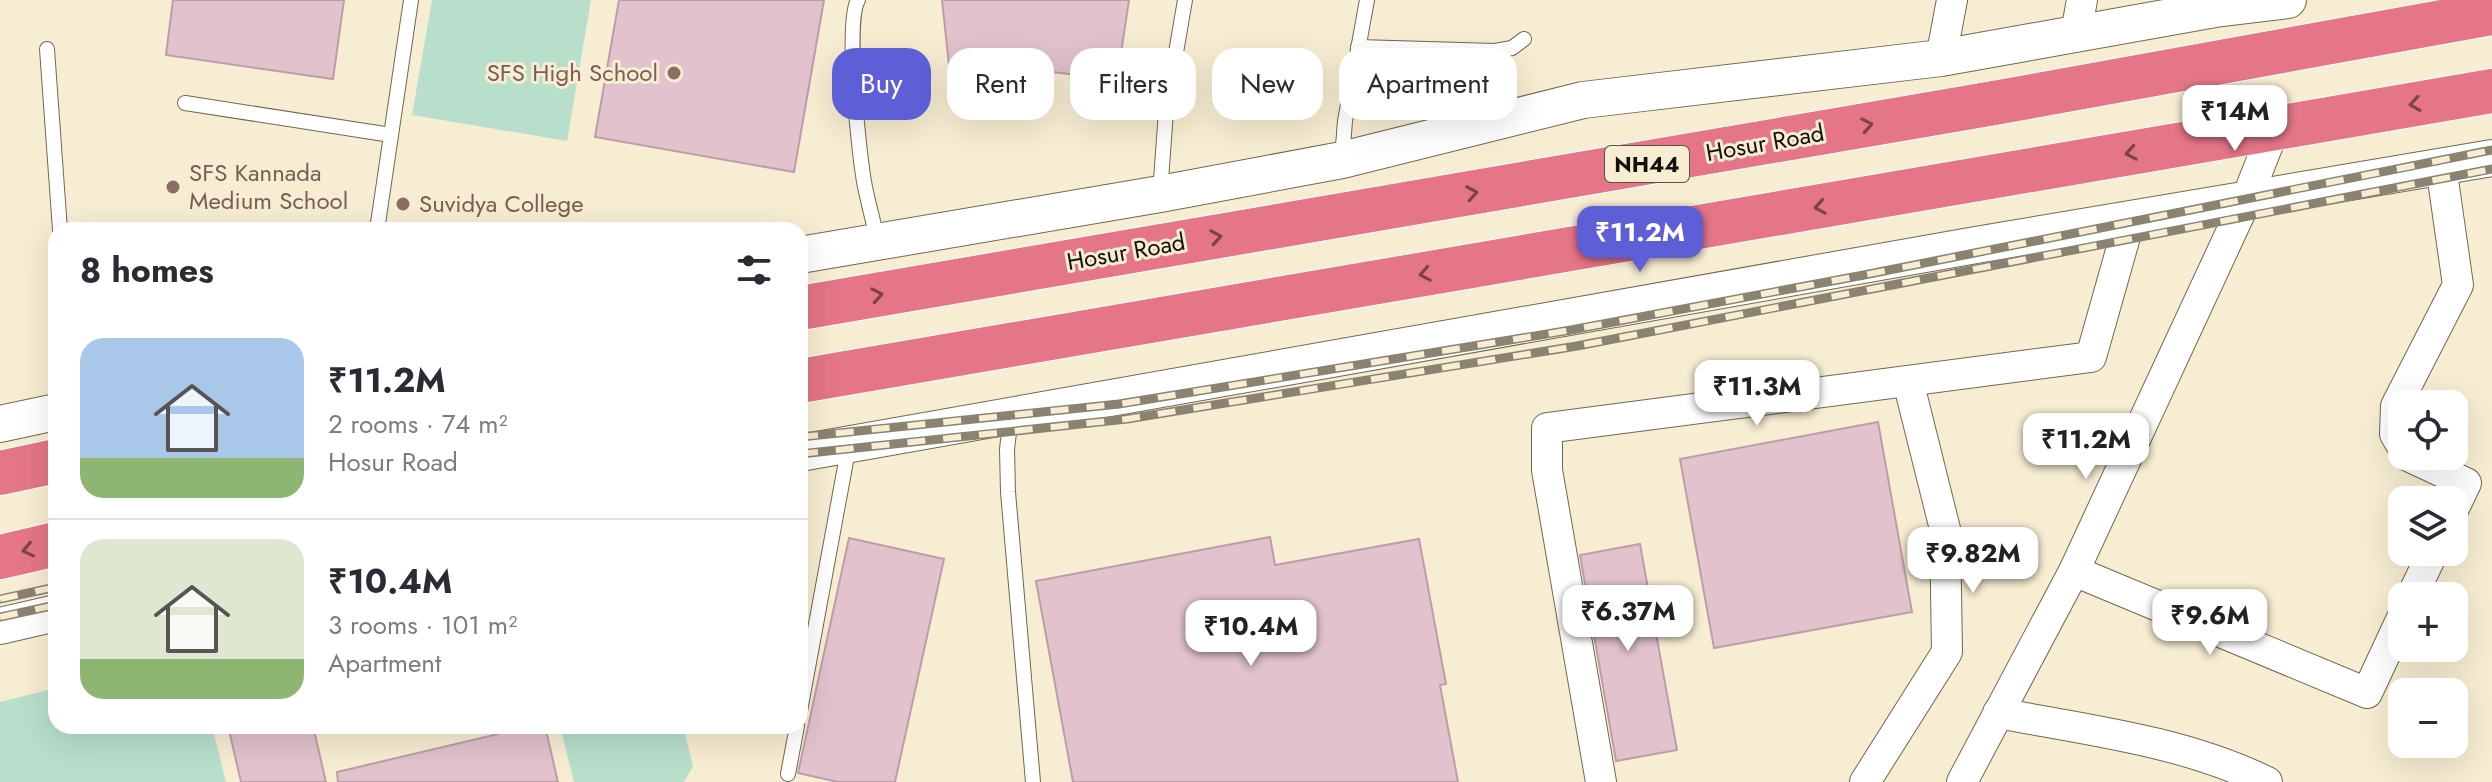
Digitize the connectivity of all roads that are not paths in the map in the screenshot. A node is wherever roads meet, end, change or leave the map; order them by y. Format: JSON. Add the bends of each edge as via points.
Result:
{"nodes":[{"id":1,"x":411,"y":0,"type":"edge"},
{"id":2,"x":858,"y":0,"type":"edge"},
{"id":3,"x":1185,"y":0,"type":"edge"},
{"id":4,"x":1367,"y":0,"type":"edge"},
{"id":5,"x":1952,"y":0,"type":"edge"},
{"id":6,"x":2288,"y":0,"type":"edge"},
{"id":7,"x":2216,"y":5,"type":"edge"},
{"id":8,"x":2492,"y":13,"type":"edge"},
{"id":9,"x":2079,"y":16,"type":"edge"},
{"id":10,"x":1524,"y":39,"type":"dead end"},
{"id":11,"x":1358,"y":47,"type":"junction"},
{"id":12,"x":47,"y":49,"type":"dead end"},
{"id":13,"x":1941,"y":58,"type":"junction"},
{"id":14,"x":2492,"y":91,"type":"edge"},
{"id":15,"x":185,"y":103,"type":"dead end"},
{"id":16,"x":2274,"y":129,"type":"junction"},
{"id":17,"x":391,"y":135,"type":"junction"},
{"id":18,"x":1342,"y":160,"type":"junction"},
{"id":19,"x":2474,"y":165,"type":"edge"},
{"id":20,"x":1160,"y":194,"type":"junction"},
{"id":21,"x":2247,"y":198,"type":"junction"},
{"id":22,"x":2130,"y":219,"type":"junction"},
{"id":23,"x":59,"y":222,"type":"edge"},
{"id":24,"x":378,"y":222,"type":"edge"},
{"id":25,"x":878,"y":243,"type":"junction"},
{"id":26,"x":808,"y":254,"type":"edge"},
{"id":27,"x":808,"y":307,"type":"edge"},
{"id":28,"x":808,"y":380,"type":"edge"},
{"id":29,"x":1908,"y":381,"type":"junction"},
{"id":30,"x":2404,"y":390,"type":"edge"},
{"id":31,"x":48,"y":414,"type":"edge"},
{"id":32,"x":1011,"y":416,"type":"junction"},
{"id":33,"x":0,"y":424,"type":"edge"},
{"id":34,"x":849,"y":445,"type":"junction"},
{"id":35,"x":808,"y":452,"type":"edge"},
{"id":36,"x":48,"y":463,"type":"edge"},
{"id":37,"x":2438,"y":470,"type":"edge"},
{"id":38,"x":0,"y":473,"type":"edge"},
{"id":39,"x":2465,"y":486,"type":"edge"},
{"id":40,"x":48,"y":546,"type":"edge"},
{"id":41,"x":0,"y":557,"type":"edge"},
{"id":42,"x":2074,"y":571,"type":"junction"},
{"id":43,"x":48,"y":615,"type":"edge"},
{"id":44,"x":0,"y":626,"type":"edge"},
{"id":45,"x":2388,"y":648,"type":"edge"},
{"id":46,"x":808,"y":668,"type":"edge"},
{"id":47,"x":1998,"y":713,"type":"junction"},
{"id":48,"x":796,"y":734,"type":"edge"},
{"id":49,"x":788,"y":774,"type":"dead end"},
{"id":50,"x":1033,"y":782,"type":"edge"},
{"id":51,"x":1601,"y":782,"type":"edge"},
{"id":52,"x":1865,"y":782,"type":"edge"},
{"id":53,"x":1962,"y":782,"type":"edge"},
{"id":54,"x":2267,"y":782,"type":"edge"}],
"edges":[{"from":1,"to":17,"type":"lane"},
{"from":2,"to":25,"type":"lane","via":[[852,46],[865,184]]},
{"from":3,"to":20,"type":"lane","via":[[1166,111]]},
{"from":4,"to":11,"type":"lane"},
{"from":5,"to":13,"type":"street"},
{"from":6,"to":7,"type":"street"},
{"from":7,"to":9,"type":"street"},
{"from":27,"to":8,"type":"highway","name":"Hosur Road","number":"NH44","one_way":true},
{"from":9,"to":13,"type":"street"},
{"from":10,"to":11,"type":"lane","via":[[1495,51]]},
{"from":11,"to":18,"type":"lane"},
{"from":12,"to":23,"type":"lane"},
{"from":13,"to":18,"type":"street","via":[[1583,100]]},
{"from":14,"to":16,"type":"highway","one_way":true},
{"from":15,"to":17,"type":"lane"},
{"from":16,"to":21,"type":"street"},
{"from":16,"to":28,"type":"highway","one_way":true},
{"from":17,"to":24,"type":"lane"},
{"from":18,"to":20,"type":"street"},
{"from":19,"to":21,"type":"street"},
{"from":19,"to":30,"type":"street","via":[[2458,285]]},
{"from":20,"to":25,"type":"street"},
{"from":21,"to":22,"type":"street"},
{"from":21,"to":42,"type":"street"},
{"from":22,"to":29,"type":"street","via":[[2091,357]]},
{"from":22,"to":32,"type":"street"},
{"from":25,"to":26,"type":"street"},
{"from":29,"to":51,"type":"street","via":[[1547,428],[1547,470]]},
{"from":29,"to":52,"type":"street","via":[[1945,529],[1947,652]]},
{"from":31,"to":33,"type":"street"},
{"from":32,"to":34,"type":"street"},
{"from":32,"to":50,"type":"lane","via":[[1008,492]]},
{"from":34,"to":35,"type":"street"},
{"from":34,"to":46,"type":"lane"},
{"from":36,"to":38,"type":"highway"},
{"from":37,"to":39,"type":"street"},
{"from":40,"to":41,"type":"highway","one_way":true},
{"from":42,"to":45,"type":"street","via":[[2367,693]]},
{"from":42,"to":47,"type":"street"},
{"from":43,"to":44,"type":"street"},
{"from":47,"to":53,"type":"street"},
{"from":47,"to":54,"type":"street","via":[[2187,752]]},
{"from":48,"to":49,"type":"lane"}]}
